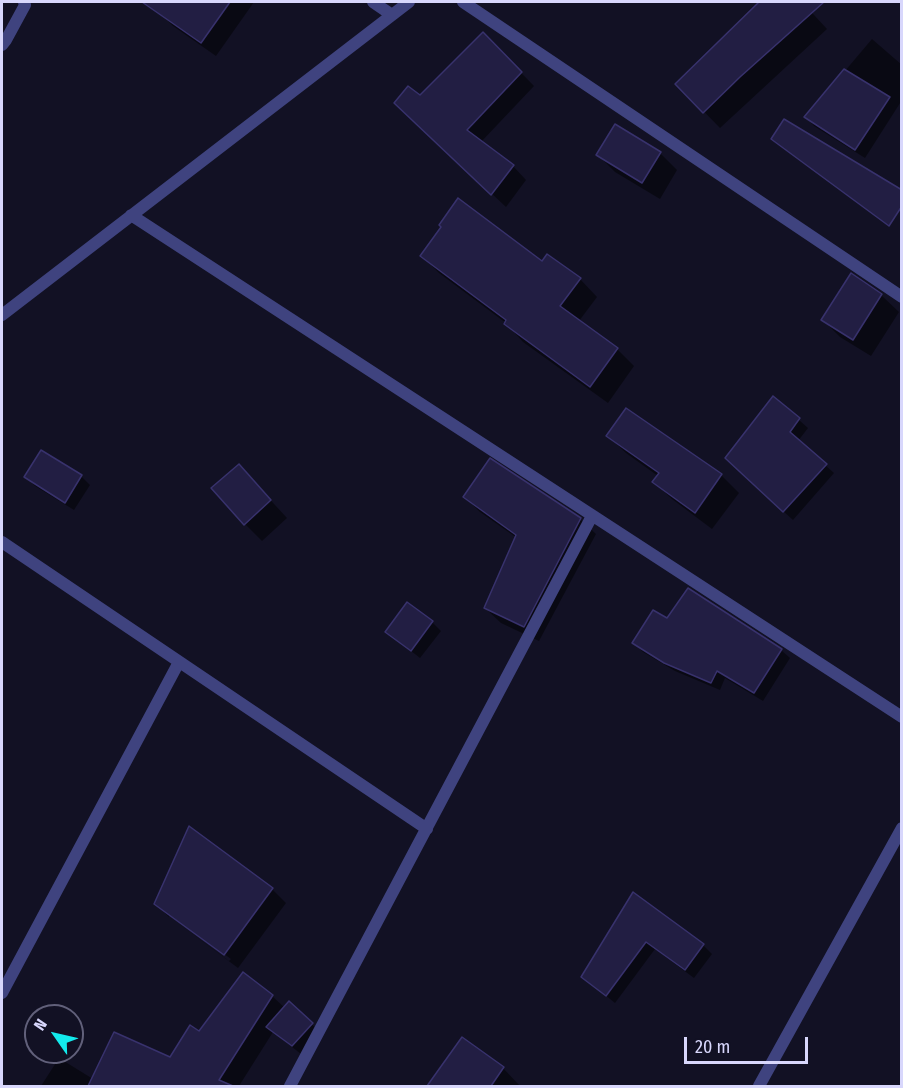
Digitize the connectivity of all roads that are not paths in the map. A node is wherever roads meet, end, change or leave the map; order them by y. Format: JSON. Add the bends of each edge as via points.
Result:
{"nodes":[{"id":1,"x":24,"y":2,"type":"edge"},
{"id":2,"x":373,"y":2,"type":"edge"},
{"id":3,"x":409,"y":2,"type":"edge"},
{"id":4,"x":463,"y":2,"type":"edge"},
{"id":5,"x":392,"y":15,"type":"junction"},
{"id":6,"x":3,"y":41,"type":"edge"},
{"id":7,"x":131,"y":216,"type":"junction"},
{"id":8,"x":902,"y":297,"type":"edge"},
{"id":9,"x":2,"y":315,"type":"edge"},
{"id":10,"x":592,"y":516,"type":"junction"},
{"id":11,"x":2,"y":542,"type":"edge"},
{"id":12,"x":179,"y":662,"type":"junction"},
{"id":13,"x":902,"y":717,"type":"edge"},
{"id":14,"x":902,"y":828,"type":"edge"},
{"id":15,"x":427,"y":829,"type":"junction"},
{"id":16,"x":2,"y":993,"type":"edge"},
{"id":17,"x":290,"y":1086,"type":"edge"},
{"id":18,"x":759,"y":1086,"type":"edge"}],
"edges":[{"from":1,"to":6,"type":"street"},
{"from":2,"to":5,"type":"street"},
{"from":3,"to":5,"type":"street"},
{"from":4,"to":8,"type":"street"},
{"from":5,"to":7,"type":"street"},
{"from":7,"to":9,"type":"street"},
{"from":7,"to":10,"type":"street"},
{"from":10,"to":13,"type":"street"},
{"from":10,"to":15,"type":"street"},
{"from":11,"to":12,"type":"street"},
{"from":12,"to":15,"type":"street"},
{"from":12,"to":16,"type":"street"},
{"from":14,"to":18,"type":"street"},
{"from":15,"to":17,"type":"street"}]}
